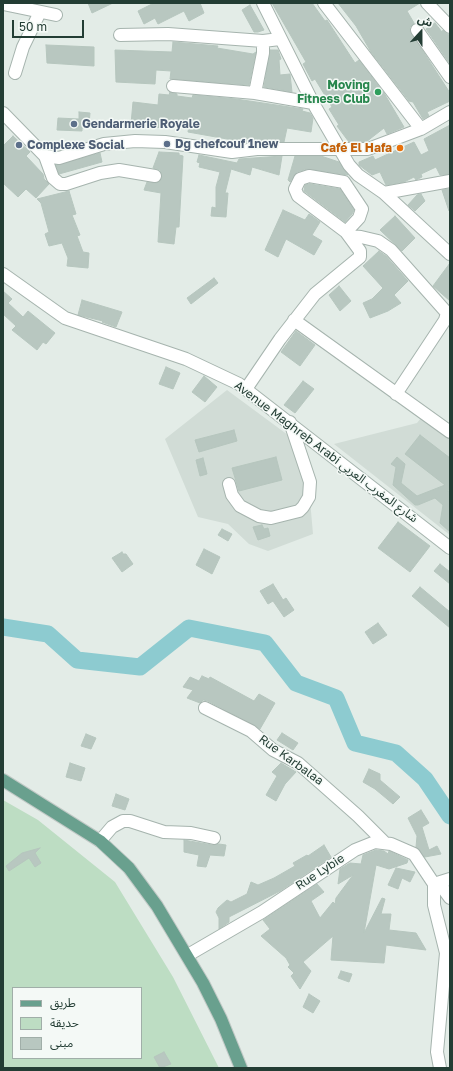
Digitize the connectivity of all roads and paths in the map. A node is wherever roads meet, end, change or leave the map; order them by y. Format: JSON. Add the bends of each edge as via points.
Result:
{"nodes":[{"id":1,"x":263,"y":3,"type":"edge"},
{"id":2,"x":324,"y":3,"type":"edge"},
{"id":3,"x":427,"y":3,"type":"edge"},
{"id":4,"x":3,"y":4,"type":"edge"},
{"id":5,"x":40,"y":12,"type":"junction"},
{"id":6,"x":56,"y":15,"type":"dead end"},
{"id":7,"x":450,"y":27,"type":"edge"},
{"id":8,"x":417,"y":30,"type":"dead end"},
{"id":9,"x":120,"y":35,"type":"dead end"},
{"id":10,"x":280,"y":39,"type":"junction"},
{"id":11,"x":263,"y":41,"type":"junction"},
{"id":12,"x":15,"y":73,"type":"dead end"},
{"id":13,"x":450,"y":77,"type":"edge"},
{"id":14,"x":173,"y":86,"type":"dead end"},
{"id":15,"x":255,"y":94,"type":"junction"},
{"id":16,"x":313,"y":103,"type":"junction"},
{"id":17,"x":450,"y":112,"type":"edge"},
{"id":18,"x":5,"y":118,"type":"edge"},
{"id":19,"x":421,"y":129,"type":"junction"},
{"id":20,"x":340,"y":148,"type":"junction"},
{"id":21,"x":45,"y":156,"type":"junction"},
{"id":22,"x":155,"y":176,"type":"dead end"},
{"id":23,"x":450,"y":181,"type":"edge"},
{"id":24,"x":384,"y":193,"type":"junction"},
{"id":25,"x":347,"y":234,"type":"junction"},
{"id":26,"x":450,"y":254,"type":"edge"},
{"id":27,"x":3,"y":274,"type":"edge"},
{"id":28,"x":294,"y":320,"type":"junction"},
{"id":29,"x":246,"y":389,"type":"junction"},
{"id":30,"x":396,"y":394,"type":"junction"},
{"id":31,"x":290,"y":422,"type":"junction"},
{"id":32,"x":450,"y":432,"type":"edge"},
{"id":33,"x":229,"y":484,"type":"dead end"},
{"id":34,"x":450,"y":548,"type":"edge"},
{"id":35,"x":205,"y":708,"type":"dead end"},
{"id":36,"x":3,"y":780,"type":"edge"},
{"id":37,"x":214,"y":838,"type":"dead end"},
{"id":38,"x":100,"y":841,"type":"junction"},
{"id":39,"x":384,"y":842,"type":"junction"},
{"id":40,"x":442,"y":882,"type":"edge"},
{"id":41,"x":450,"y":898,"type":"edge"},
{"id":42,"x":188,"y":955,"type":"junction"},
{"id":43,"x":241,"y":1068,"type":"edge"},
{"id":44,"x":440,"y":1068,"type":"edge"}],
"edges":[{"from":1,"to":10,"type":"street"},
{"from":2,"to":19,"type":"street"},
{"from":3,"to":7,"type":"street"},
{"from":4,"to":5,"type":"street"},
{"from":5,"to":6,"type":"street"},
{"from":5,"to":12,"type":"street","via":[[23,47]]},
{"from":8,"to":13,"type":"street"},
{"from":9,"to":11,"type":"street","via":[[168,34]]},
{"from":10,"to":11,"type":"street"},
{"from":10,"to":16,"type":"street"},
{"from":11,"to":15,"type":"street"},
{"from":14,"to":15,"type":"street"},
{"from":15,"to":16,"type":"street"},
{"from":16,"to":20,"type":"street"},
{"from":17,"to":19,"type":"street"},
{"from":18,"to":21,"type":"street"},
{"from":19,"to":20,"type":"street","via":[[368,149]]},
{"from":20,"to":21,"type":"street","via":[[257,149],[232,152],[165,142],[135,141],[104,144],[59,158]]},
{"from":20,"to":24,"type":"street","via":[[358,175]]},
{"from":21,"to":22,"type":"street","via":[[52,178],[60,184],[119,170]]},
{"from":23,"to":24,"type":"street"},
{"from":24,"to":26,"type":"street"},
{"from":25,"to":25,"type":"street","via":[[359,218],[362,209],[344,182],[309,176],[300,179],[295,189],[298,196]]},
{"from":25,"to":28,"type":"street","via":[[360,252],[360,257],[315,294]]},
{"from":25,"to":30,"type":"street","via":[[378,241],[391,250],[447,313],[445,320]]},
{"from":27,"to":29,"type":"street","name":"Avenue Maghreb Arabi شارع المغرب العربي","via":[[65,318],[186,359]]},
{"from":28,"to":29,"type":"street"},
{"from":28,"to":30,"type":"street"},
{"from":29,"to":31,"type":"street","name":"Avenue Maghreb Arabi شارع المغرب العربي"},
{"from":30,"to":32,"type":"street"},
{"from":31,"to":33,"type":"street","via":[[310,482],[309,497],[303,507],[299,511],[271,518],[259,516],[234,500]]},
{"from":31,"to":34,"type":"street","name":"Avenue Maghreb Arabi شارع المغرب العربي"},
{"from":35,"to":39,"type":"street","name":"Rue Karbalaa","via":[[251,731],[273,750],[298,763]]},
{"from":36,"to":38,"type":"main road"},
{"from":37,"to":38,"type":"street","via":[[191,833],[164,832],[123,821],[112,827]]},
{"from":38,"to":42,"type":"main road","via":[[143,885]]},
{"from":39,"to":40,"type":"street","via":[[414,854]]},
{"from":39,"to":42,"type":"street","name":"Rue Lybie","via":[[375,842],[355,850],[262,912]]},
{"from":40,"to":41,"type":"street"},
{"from":40,"to":44,"type":"street","via":[[434,905],[446,954],[437,1052]]},
{"from":42,"to":43,"type":"main road","via":[[221,1019]]}]}
